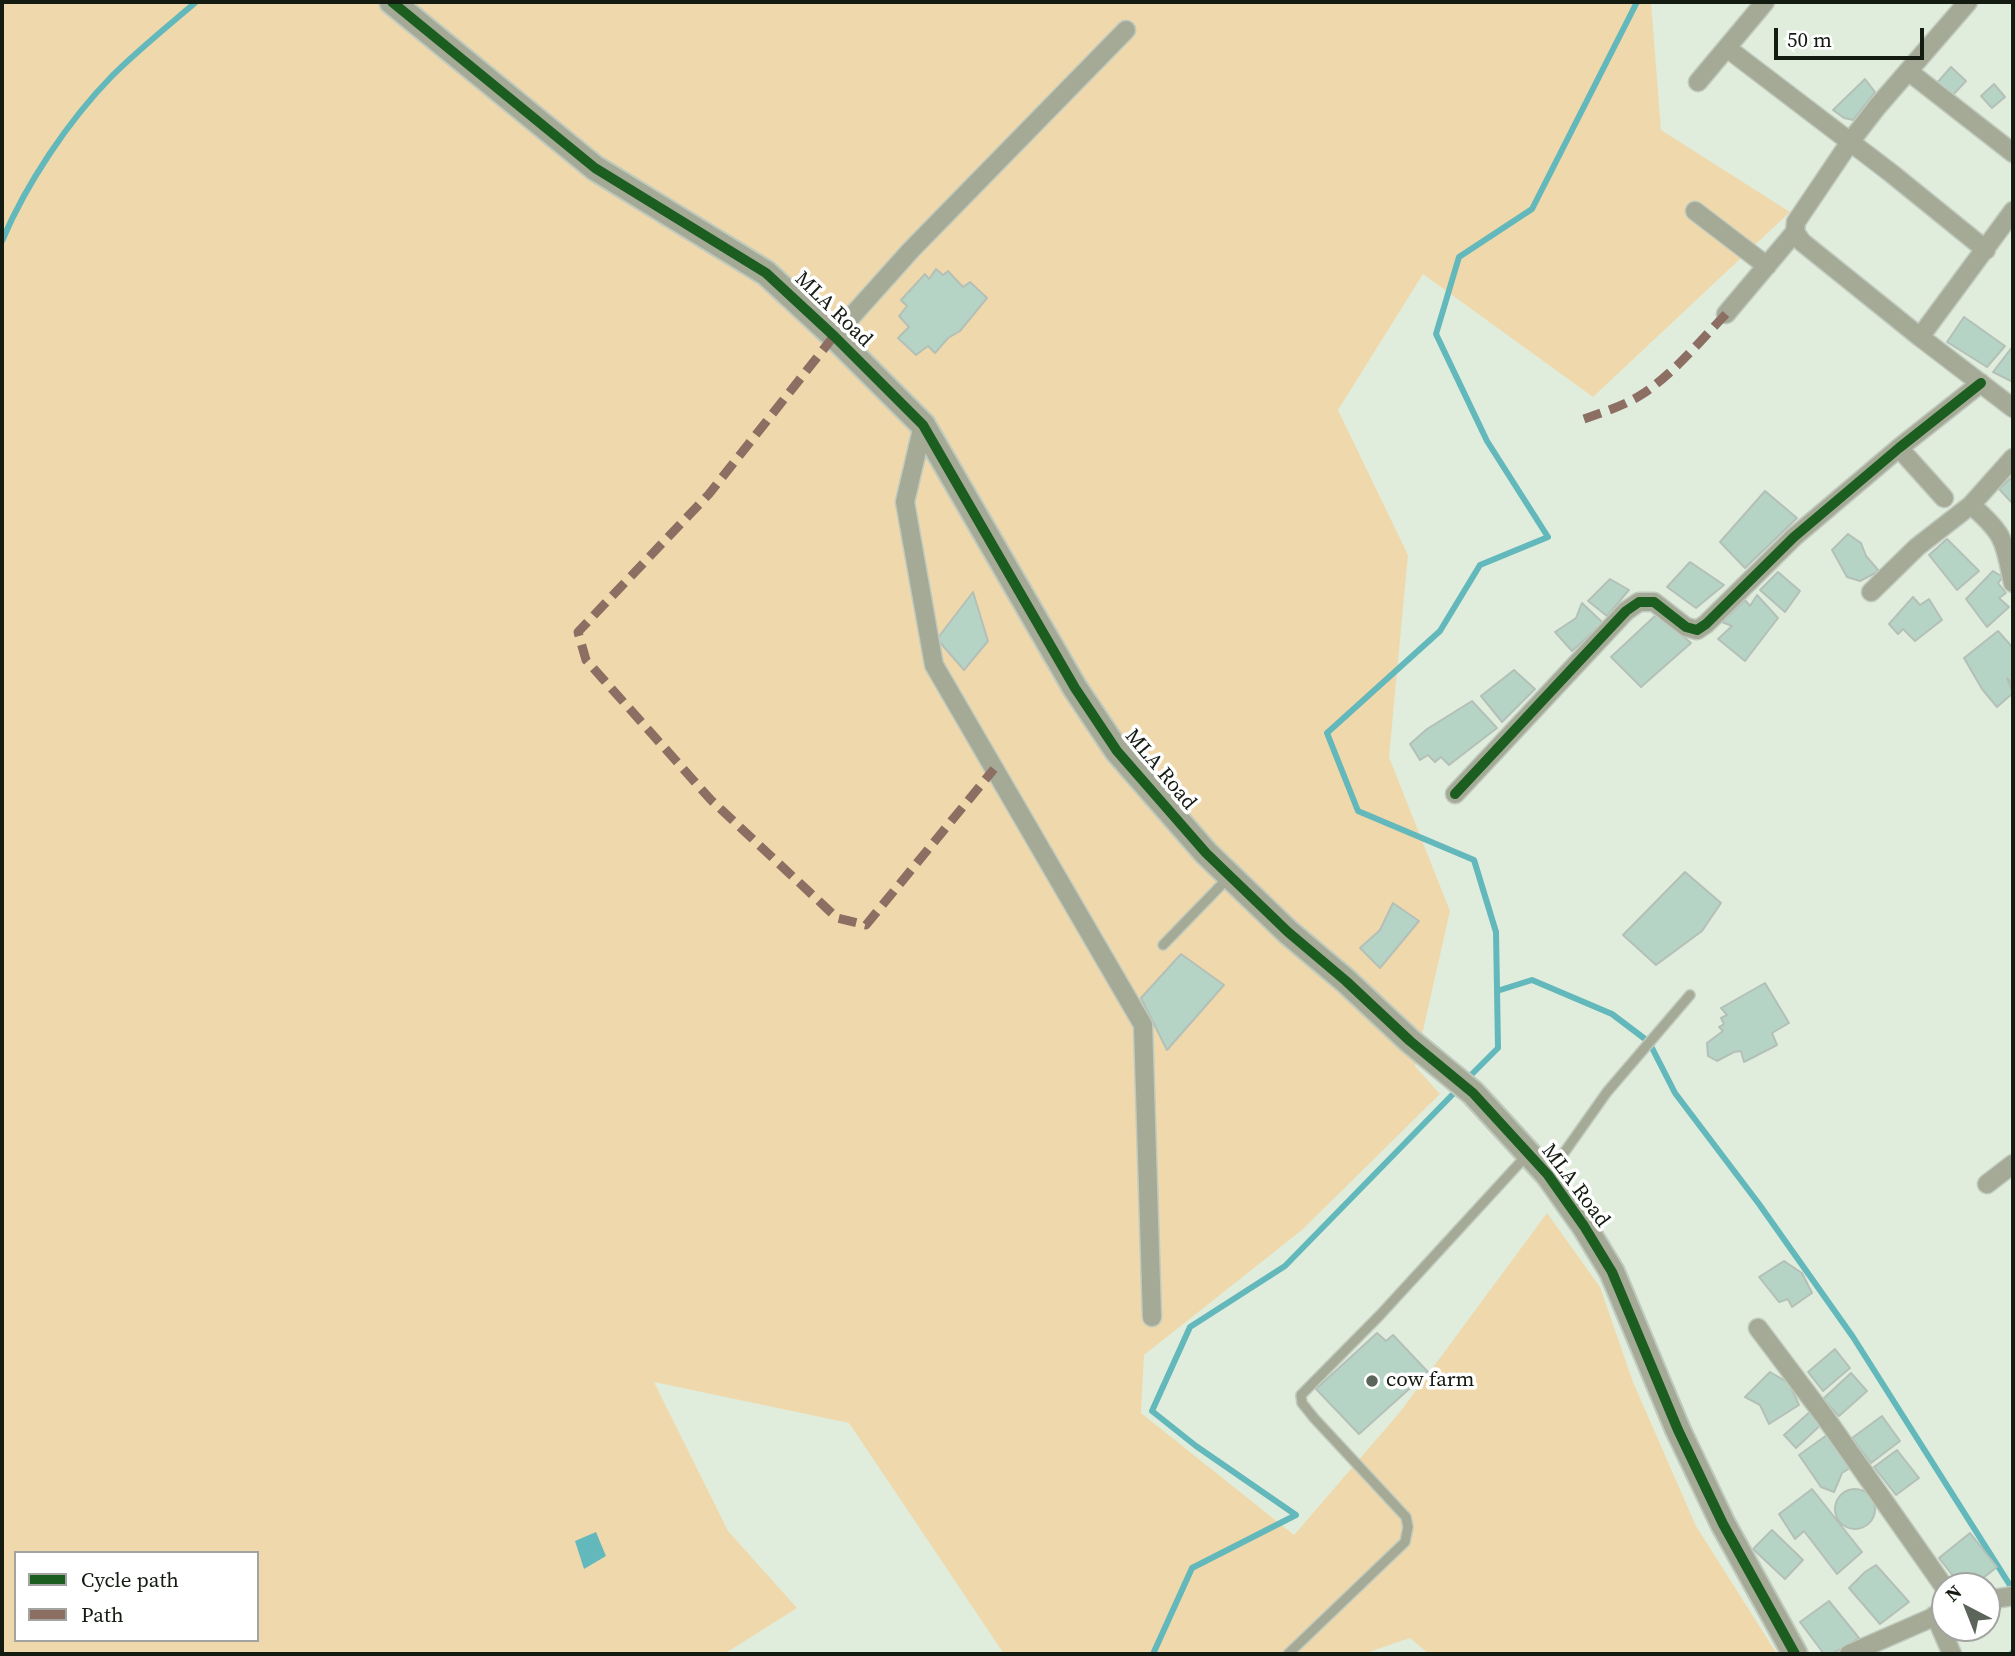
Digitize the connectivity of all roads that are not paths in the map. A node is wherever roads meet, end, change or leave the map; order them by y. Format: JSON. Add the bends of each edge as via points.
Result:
{"nodes":[{"id":1,"x":392,"y":2,"type":"edge"},
{"id":2,"x":1765,"y":2,"type":"edge"},
{"id":3,"x":1968,"y":2,"type":"edge"},
{"id":4,"x":1126,"y":30,"type":"dead end"},
{"id":5,"x":1727,"y":48,"type":"junction"},
{"id":6,"x":1908,"y":71,"type":"junction"},
{"id":7,"x":1698,"y":82,"type":"dead end"},
{"id":8,"x":1850,"y":142,"type":"junction"},
{"id":9,"x":2013,"y":153,"type":"edge"},
{"id":10,"x":1695,"y":211,"type":"dead end"},
{"id":11,"x":2013,"y":211,"type":"edge"},
{"id":12,"x":1795,"y":232,"type":"junction"},
{"id":13,"x":1986,"y":250,"type":"junction"},
{"id":14,"x":1767,"y":266,"type":"junction"},
{"id":15,"x":1726,"y":314,"type":"dead end"},
{"id":16,"x":834,"y":336,"type":"junction"},
{"id":17,"x":1920,"y":337,"type":"junction"},
{"id":18,"x":1982,"y":383,"type":"junction"},
{"id":19,"x":2013,"y":408,"type":"edge"},
{"id":20,"x":923,"y":425,"type":"junction"},
{"id":21,"x":1899,"y":448,"type":"junction"},
{"id":22,"x":2013,"y":458,"type":"edge"},
{"id":23,"x":1944,"y":498,"type":"dead end"},
{"id":24,"x":1970,"y":505,"type":"junction"},
{"id":25,"x":2013,"y":583,"type":"edge"},
{"id":26,"x":1871,"y":592,"type":"dead end"},
{"id":27,"x":1455,"y":794,"type":"dead end"},
{"id":28,"x":1230,"y":876,"type":"junction"},
{"id":29,"x":1163,"y":945,"type":"dead end"},
{"id":30,"x":1690,"y":995,"type":"dead end"},
{"id":31,"x":1528,"y":1153,"type":"junction"},
{"id":32,"x":2013,"y":1164,"type":"edge"},
{"id":33,"x":1548,"y":1175,"type":"junction"},
{"id":34,"x":1987,"y":1184,"type":"dead end"},
{"id":35,"x":1152,"y":1317,"type":"dead end"},
{"id":36,"x":1758,"y":1328,"type":"dead end"},
{"id":37,"x":1934,"y":1572,"type":"edge"},
{"id":38,"x":1931,"y":1617,"type":"edge"},
{"id":39,"x":1288,"y":1654,"type":"edge"},
{"id":40,"x":1795,"y":1654,"type":"edge"},
{"id":41,"x":1849,"y":1654,"type":"edge"}],
"edges":[{"from":1,"to":16,"type":"street","name":"MLA Road","via":[[595,168],[766,273]]},
{"from":2,"to":5,"type":"street"},
{"from":3,"to":6,"type":"street"},
{"from":4,"to":16,"type":"street","via":[[911,250]]},
{"from":5,"to":7,"type":"street"},
{"from":5,"to":8,"type":"street"},
{"from":6,"to":8,"type":"street"},
{"from":6,"to":9,"type":"street"},
{"from":8,"to":12,"type":"street","via":[[1796,222]]},
{"from":8,"to":13,"type":"street"},
{"from":10,"to":14,"type":"street"},
{"from":11,"to":13,"type":"street"},
{"from":12,"to":14,"type":"street"},
{"from":12,"to":17,"type":"street"},
{"from":13,"to":17,"type":"street"},
{"from":14,"to":15,"type":"street"},
{"from":16,"to":20,"type":"street","name":"MLA Road"},
{"from":17,"to":18,"type":"street"},
{"from":18,"to":19,"type":"street"},
{"from":18,"to":21,"type":"street"},
{"from":20,"to":28,"type":"street","name":"MLA Road","via":[[1075,688],[1117,751]]},
{"from":20,"to":35,"type":"street","via":[[905,502],[934,665],[1143,1025]]},
{"from":21,"to":23,"type":"street"},
{"from":21,"to":27,"type":"street","via":[[1794,537],[1696,630],[1654,601],[1639,602],[1626,611]]},
{"from":22,"to":24,"type":"street"},
{"from":24,"to":25,"type":"street","via":[[2004,541]]},
{"from":24,"to":26,"type":"street"},
{"from":28,"to":29,"type":"lane"},
{"from":28,"to":31,"type":"street","name":"MLA Road","via":[[1473,1093]]},
{"from":30,"to":33,"type":"lane","via":[[1607,1092]]},
{"from":31,"to":33,"type":"street","name":"MLA Road"},
{"from":31,"to":39,"type":"lane","via":[[1301,1395],[1314,1418],[1406,1517],[1408,1527],[1405,1542]]},
{"from":32,"to":34,"type":"street"},
{"from":33,"to":40,"type":"street","name":"MLA Road","via":[[1612,1272],[1728,1536]]},
{"from":36,"to":37,"type":"street"},
{"from":38,"to":41,"type":"street"}]}
